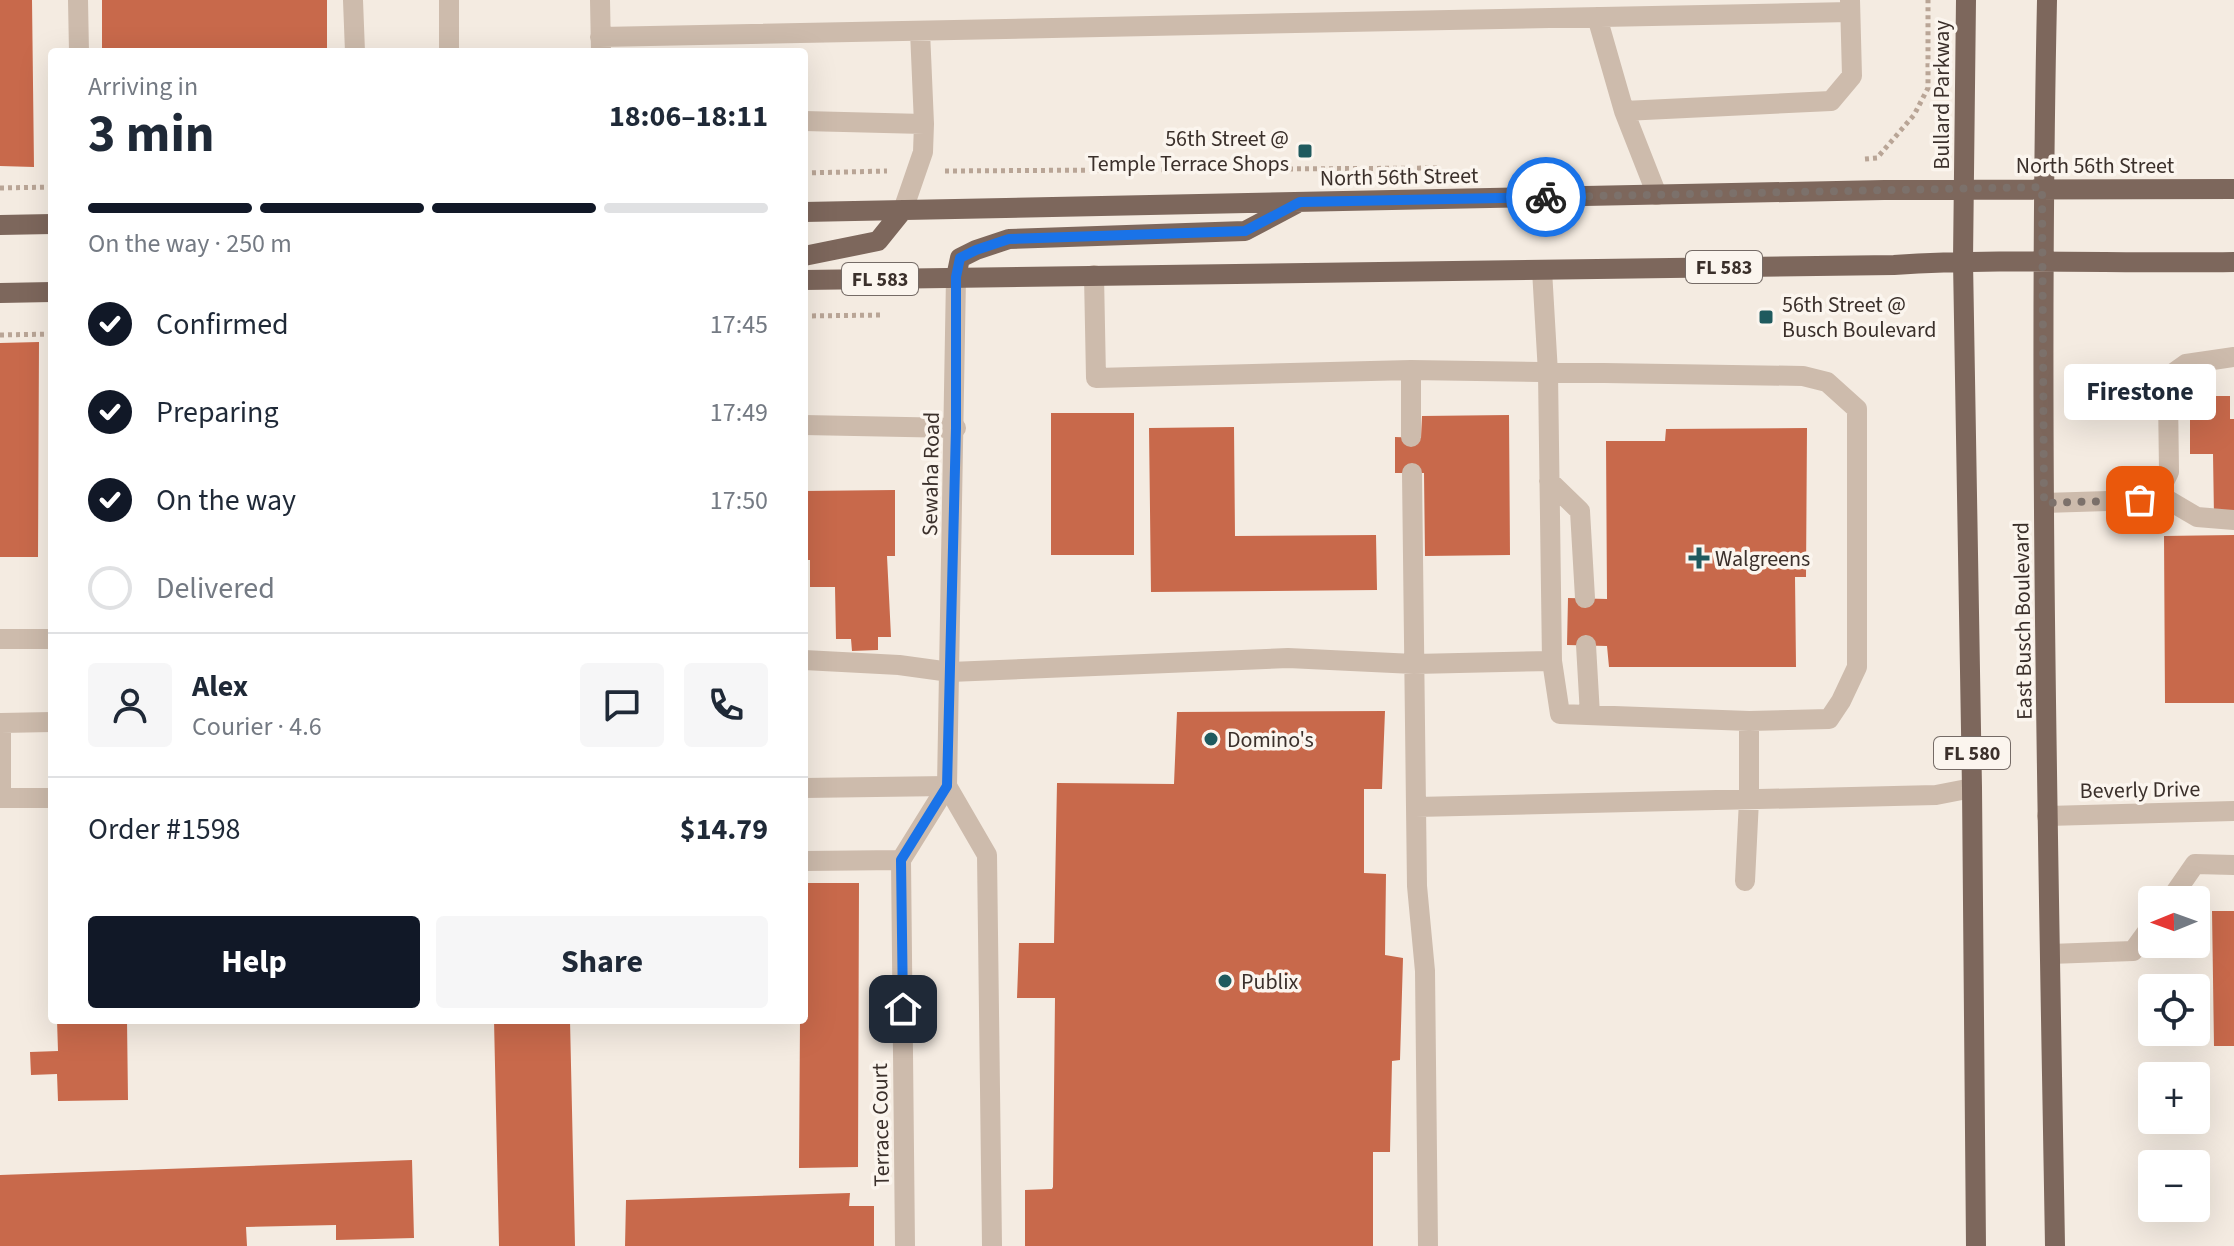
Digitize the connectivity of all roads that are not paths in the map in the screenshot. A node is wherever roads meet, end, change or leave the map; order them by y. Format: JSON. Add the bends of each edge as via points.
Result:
{"nodes":[{"id":1,"x":78,"y":0,"type":"edge"},
{"id":2,"x":353,"y":0,"type":"edge"},
{"id":3,"x":449,"y":0,"type":"edge"},
{"id":4,"x":600,"y":0,"type":"edge"},
{"id":5,"x":1966,"y":0,"type":"edge"},
{"id":6,"x":2047,"y":0,"type":"edge"},
{"id":7,"x":1850,"y":6,"type":"edge"},
{"id":8,"x":1563,"y":9,"type":"edge"},
{"id":9,"x":1597,"y":17,"type":"junction"},
{"id":10,"x":920,"y":31,"type":"junction"},
{"id":11,"x":600,"y":45,"type":"edge"},
{"id":12,"x":79,"y":48,"type":"edge"},
{"id":13,"x":355,"y":48,"type":"edge"},
{"id":14,"x":449,"y":48,"type":"edge"},
{"id":15,"x":1624,"y":111,"type":"junction"},
{"id":16,"x":808,"y":121,"type":"edge"},
{"id":17,"x":924,"y":124,"type":"junction"},
{"id":18,"x":2042,"y":187,"type":"junction"},
{"id":19,"x":2234,"y":189,"type":"edge"},
{"id":20,"x":1965,"y":190,"type":"junction"},
{"id":21,"x":1657,"y":195,"type":"junction"},
{"id":22,"x":1300,"y":202,"type":"junction"},
{"id":23,"x":903,"y":210,"type":"junction"},
{"id":24,"x":808,"y":212,"type":"edge"},
{"id":25,"x":48,"y":224,"type":"edge"},
{"id":26,"x":0,"y":225,"type":"edge"},
{"id":27,"x":808,"y":255,"type":"edge"},
{"id":28,"x":1963,"y":261,"type":"junction"},
{"id":29,"x":2234,"y":262,"type":"edge"},
{"id":30,"x":2043,"y":263,"type":"junction"},
{"id":31,"x":1542,"y":270,"type":"junction"},
{"id":32,"x":1094,"y":275,"type":"junction"},
{"id":33,"x":956,"y":277,"type":"junction"},
{"id":34,"x":808,"y":280,"type":"edge"},
{"id":35,"x":48,"y":292,"type":"edge"},
{"id":36,"x":0,"y":293,"type":"edge"},
{"id":37,"x":2234,"y":357,"type":"edge"},
{"id":38,"x":1411,"y":370,"type":"junction"},
{"id":39,"x":1548,"y":373,"type":"junction"},
{"id":40,"x":808,"y":425,"type":"edge"},
{"id":41,"x":956,"y":428,"type":"junction"},
{"id":42,"x":1411,"y":437,"type":"dead end"},
{"id":43,"x":1412,"y":473,"type":"dead end"},
{"id":44,"x":1549,"y":481,"type":"junction"},
{"id":45,"x":2158,"y":494,"type":"junction"},
{"id":46,"x":2044,"y":503,"type":"junction"},
{"id":47,"x":2234,"y":520,"type":"edge"},
{"id":48,"x":1585,"y":598,"type":"dead end"},
{"id":49,"x":0,"y":639,"type":"edge"},
{"id":50,"x":48,"y":639,"type":"edge"},
{"id":51,"x":1586,"y":645,"type":"dead end"},
{"id":52,"x":808,"y":660,"type":"edge"},
{"id":53,"x":1552,"y":661,"type":"junction"},
{"id":54,"x":1414,"y":664,"type":"junction"},
{"id":55,"x":950,"y":672,"type":"junction"},
{"id":56,"x":1590,"y":715,"type":"junction"},
{"id":57,"x":1749,"y":721,"type":"junction"},
{"id":58,"x":48,"y":722,"type":"edge"},
{"id":59,"x":947,"y":786,"type":"junction"},
{"id":60,"x":808,"y":788,"type":"edge"},
{"id":61,"x":1972,"y":788,"type":"junction"},
{"id":62,"x":1,"y":798,"type":"edge"},
{"id":63,"x":48,"y":798,"type":"edge"},
{"id":64,"x":1749,"y":800,"type":"junction"},
{"id":65,"x":1416,"y":807,"type":"junction"},
{"id":66,"x":2234,"y":811,"type":"edge"},
{"id":67,"x":2047,"y":816,"type":"junction"},
{"id":68,"x":901,"y":860,"type":"junction"},
{"id":69,"x":808,"y":861,"type":"edge"},
{"id":70,"x":2234,"y":865,"type":"edge"},
{"id":71,"x":1745,"y":881,"type":"dead end"},
{"id":72,"x":2180,"y":886,"type":"edge"},
{"id":73,"x":2138,"y":944,"type":"edge"},
{"id":74,"x":2050,"y":954,"type":"junction"},
{"id":75,"x":905,"y":1246,"type":"edge"},
{"id":76,"x":992,"y":1246,"type":"edge"},
{"id":77,"x":1428,"y":1246,"type":"edge"},
{"id":78,"x":1976,"y":1246,"type":"edge"},
{"id":79,"x":2055,"y":1246,"type":"edge"}],
"edges":[{"from":1,"to":12,"type":"street"},
{"from":2,"to":13,"type":"street"},
{"from":3,"to":14,"type":"street"},
{"from":4,"to":11,"type":"street"},
{"from":5,"to":20,"type":"main road","name":"Bullard Parkway"},
{"from":6,"to":18,"type":"main road"},
{"from":7,"to":9,"type":"street"},
{"from":7,"to":15,"type":"street","via":[[1852,76],[1831,101]]},
{"from":8,"to":9,"type":"street"},
{"from":8,"to":10,"type":"street"},
{"from":9,"to":15,"type":"street"},
{"from":10,"to":11,"type":"street"},
{"from":10,"to":17,"type":"street"},
{"from":15,"to":21,"type":"street"},
{"from":16,"to":17,"type":"street"},
{"from":17,"to":23,"type":"street","via":[[923,152]]},
{"from":18,"to":19,"type":"main road","name":"North 56th Street"},
{"from":18,"to":20,"type":"main road","name":"North 56th Street"},
{"from":18,"to":30,"type":"main road","name":"East Busch Boulevard"},
{"from":20,"to":21,"type":"main road","name":"North 56th Street"},
{"from":20,"to":28,"type":"main road","number":"FL 580"},
{"from":21,"to":22,"type":"main road","name":"North 56th Street"},
{"from":22,"to":23,"type":"main road","name":"North 56th Street"},
{"from":22,"to":33,"type":"main road","via":[[1245,231],[1009,239],[960,258]]},
{"from":23,"to":24,"type":"main road","name":"North 56th Street"},
{"from":23,"to":27,"type":"main road","via":[[878,241]]},
{"from":25,"to":26,"type":"main road"},
{"from":28,"to":30,"type":"main road","number":"FL 583"},
{"from":28,"to":31,"type":"main road","number":"FL 583"},
{"from":28,"to":61,"type":"main road","number":"FL 580"},
{"from":29,"to":30,"type":"main road","number":"FL 583"},
{"from":30,"to":46,"type":"main road","name":"East Busch Boulevard"},
{"from":31,"to":32,"type":"main road","number":"FL 583"},
{"from":31,"to":39,"type":"street"},
{"from":32,"to":33,"type":"main road","number":"FL 583"},
{"from":32,"to":38,"type":"street","via":[[1096,378]]},
{"from":33,"to":34,"type":"main road","number":"FL 583"},
{"from":33,"to":41,"type":"street","name":"Sewaha Road"},
{"from":35,"to":36,"type":"main road"},
{"from":37,"to":45,"type":"street","via":[[2186,364],[2172,374],[2169,472]]},
{"from":38,"to":39,"type":"street"},
{"from":38,"to":42,"type":"street"},
{"from":39,"to":44,"type":"street"},
{"from":39,"to":57,"type":"street","via":[[1803,376],[1827,382],[1857,409],[1857,667],[1829,719]]},
{"from":40,"to":41,"type":"street"},
{"from":41,"to":55,"type":"street","name":"Sewaha Road"},
{"from":43,"to":54,"type":"street"},
{"from":44,"to":48,"type":"street","via":[[1580,511]]},
{"from":44,"to":53,"type":"street"},
{"from":45,"to":46,"type":"street","via":[[2140,500]]},
{"from":45,"to":47,"type":"street","via":[[2197,517]]},
{"from":46,"to":67,"type":"main road","name":"East Busch Boulevard"},
{"from":49,"to":50,"type":"street"},
{"from":51,"to":56,"type":"street"},
{"from":52,"to":55,"type":"street"},
{"from":53,"to":54,"type":"street"},
{"from":53,"to":56,"type":"street","via":[[1560,714]]},
{"from":54,"to":55,"type":"street","via":[[1288,658]]},
{"from":54,"to":65,"type":"street"},
{"from":55,"to":59,"type":"street"},
{"from":56,"to":57,"type":"street"},
{"from":57,"to":64,"type":"street"},
{"from":58,"to":62,"type":"street","via":[[1,723]]},
{"from":59,"to":60,"type":"street"},
{"from":59,"to":68,"type":"street"},
{"from":59,"to":76,"type":"street","via":[[987,855]]},
{"from":61,"to":64,"type":"street","via":[[1936,795]]},
{"from":61,"to":78,"type":"main road","number":"FL 580"},
{"from":62,"to":63,"type":"street"},
{"from":64,"to":65,"type":"street"},
{"from":64,"to":71,"type":"street"},
{"from":65,"to":77,"type":"street","via":[[1425,971]]},
{"from":66,"to":67,"type":"street","name":"Beverly Drive"},
{"from":67,"to":74,"type":"main road","name":"East Busch Boulevard"},
{"from":68,"to":69,"type":"street"},
{"from":68,"to":75,"type":"street","name":"Terrace Court"},
{"from":70,"to":72,"type":"street","via":[[2195,864]]},
{"from":73,"to":74,"type":"street","via":[[2133,951]]},
{"from":74,"to":79,"type":"main road","name":"East Busch Boulevard"}]}
